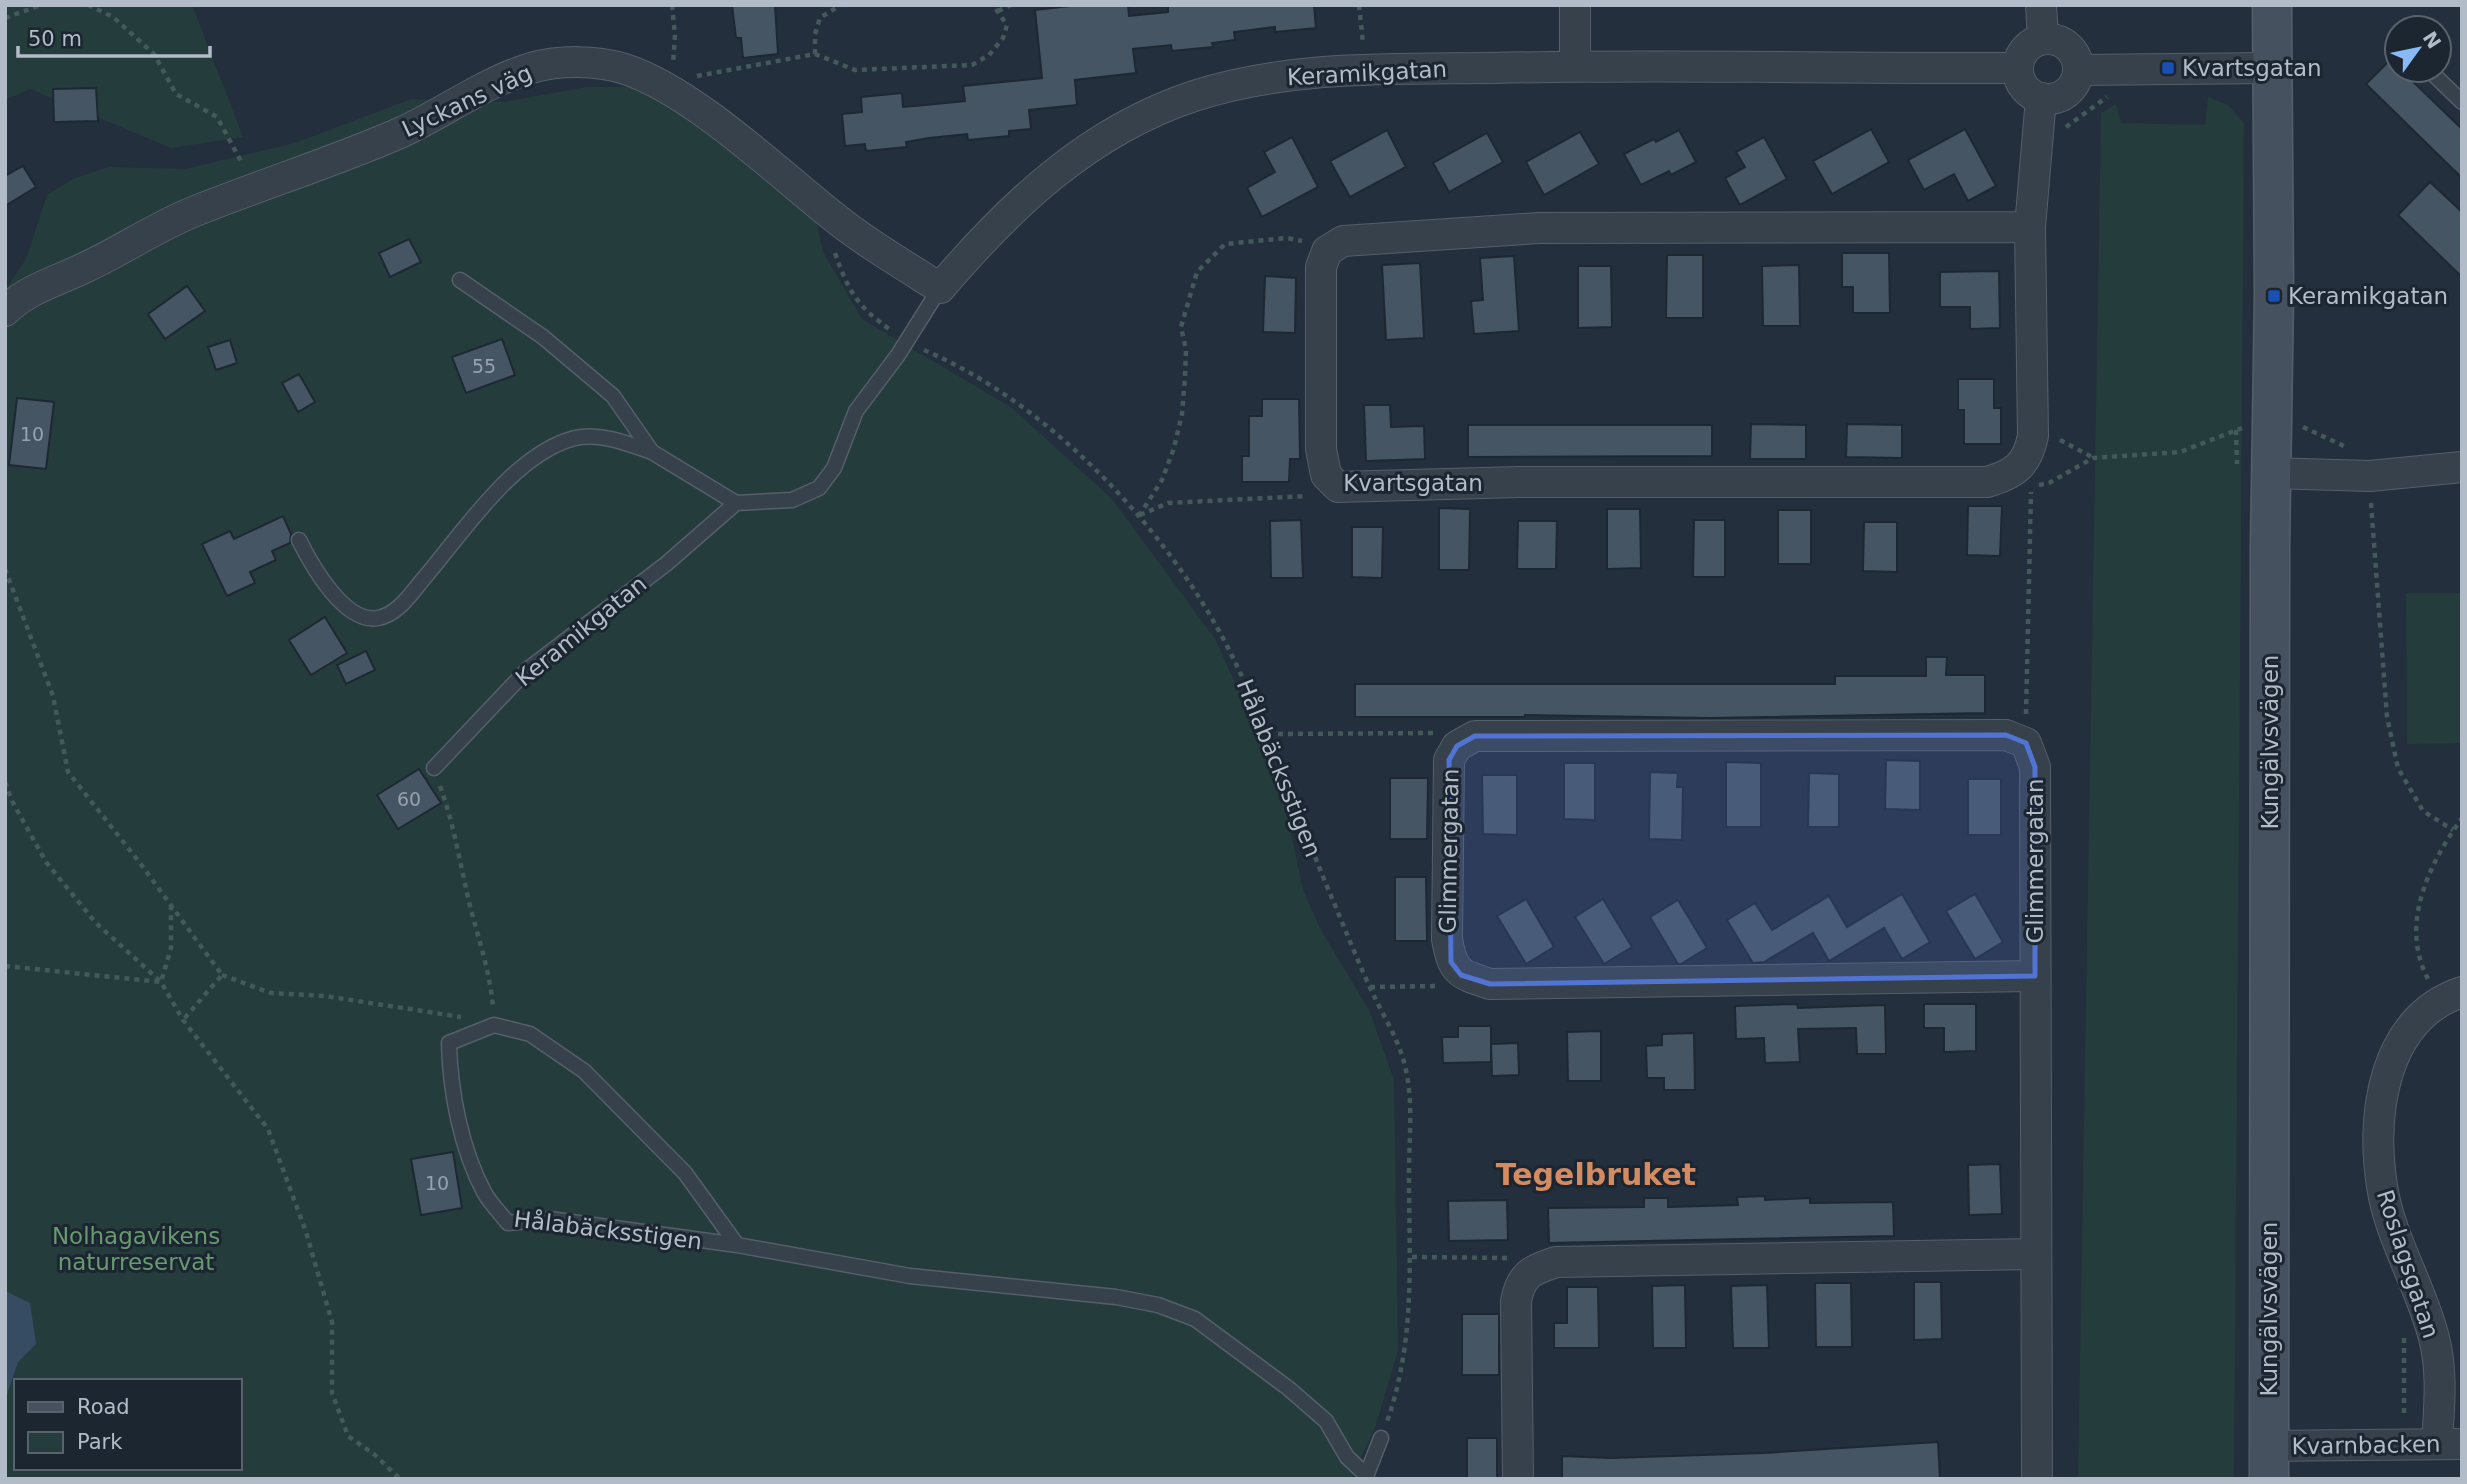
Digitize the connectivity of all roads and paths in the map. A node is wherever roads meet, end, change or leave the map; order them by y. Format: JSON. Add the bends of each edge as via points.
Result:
{"nodes":[{"id":1,"x":41,"y":5,"type":"edge"},
{"id":2,"x":88,"y":5,"type":"edge"},
{"id":3,"x":672,"y":5,"type":"edge"},
{"id":4,"x":840,"y":5,"type":"edge"},
{"id":5,"x":993,"y":5,"type":"edge"},
{"id":6,"x":1011,"y":5,"type":"edge"},
{"id":7,"x":1359,"y":5,"type":"edge"},
{"id":8,"x":1575,"y":5,"type":"edge"},
{"id":9,"x":2041,"y":5,"type":"edge"},
{"id":10,"x":2272,"y":5,"type":"edge"},
{"id":11,"x":998,"y":11,"type":"junction"},
{"id":12,"x":5,"y":18,"type":"edge"},
{"id":13,"x":2043,"y":39,"type":"junction"},
{"id":14,"x":815,"y":54,"type":"junction"},
{"id":15,"x":1575,"y":66,"type":"junction"},
{"id":16,"x":2018,"y":68,"type":"junction"},
{"id":17,"x":2270,"y":68,"type":"junction"},
{"id":18,"x":1365,"y":70,"type":"junction"},
{"id":19,"x":2078,"y":70,"type":"junction"},
{"id":20,"x":2443,"y":84,"type":"edge"},
{"id":21,"x":670,"y":92,"type":"junction"},
{"id":22,"x":2114,"y":95,"type":"dead end"},
{"id":23,"x":2041,"y":98,"type":"junction"},
{"id":24,"x":2462,"y":102,"type":"edge"},
{"id":25,"x":2036,"y":144,"type":"junction"},
{"id":26,"x":256,"y":188,"type":"junction"},
{"id":27,"x":831,"y":215,"type":"junction"},
{"id":28,"x":2030,"y":227,"type":"junction"},
{"id":29,"x":1334,"y":246,"type":"junction"},
{"id":30,"x":460,"y":280,"type":"dead end"},
{"id":31,"x":940,"y":288,"type":"junction"},
{"id":32,"x":5,"y":311,"type":"edge"},
{"id":33,"x":907,"y":342,"type":"junction"},
{"id":34,"x":2032,"y":426,"type":"junction"},
{"id":35,"x":652,"y":452,"type":"junction"},
{"id":36,"x":2029,"y":456,"type":"junction"},
{"id":37,"x":2093,"y":458,"type":"dead end"},
{"id":38,"x":2462,"y":467,"type":"edge"},
{"id":39,"x":2271,"y":473,"type":"junction"},
{"id":40,"x":1332,"y":482,"type":"junction"},
{"id":41,"x":736,"y":503,"type":"junction"},
{"id":42,"x":1139,"y":516,"type":"junction"},
{"id":43,"x":299,"y":540,"type":"dead end"},
{"id":44,"x":5,"y":569,"type":"edge"},
{"id":45,"x":1268,"y":734,"type":"junction"},
{"id":46,"x":2026,"y":743,"type":"junction"},
{"id":47,"x":1457,"y":746,"type":"junction"},
{"id":48,"x":434,"y":768,"type":"joint"},
{"id":49,"x":5,"y":782,"type":"edge"},
{"id":50,"x":2462,"y":818,"type":"edge"},
{"id":51,"x":171,"y":904,"type":"junction"},
{"id":52,"x":5,"y":966,"type":"edge"},
{"id":53,"x":222,"y":975,"type":"junction"},
{"id":54,"x":1461,"y":975,"type":"junction"},
{"id":55,"x":2035,"y":976,"type":"junction"},
{"id":56,"x":161,"y":982,"type":"junction"},
{"id":57,"x":1370,"y":987,"type":"junction"},
{"id":58,"x":2451,"y":996,"type":"edge"},
{"id":59,"x":183,"y":1020,"type":"junction"},
{"id":60,"x":494,"y":1025,"type":"junction"},
{"id":61,"x":737,"y":1245,"type":"junction"},
{"id":62,"x":2036,"y":1254,"type":"junction"},
{"id":63,"x":1412,"y":1257,"type":"junction"},
{"id":64,"x":1529,"y":1271,"type":"junction"},
{"id":65,"x":1381,"y":1438,"type":"joint"},
{"id":66,"x":2449,"y":1444,"type":"edge"},
{"id":67,"x":2269,"y":1463,"type":"edge"},
{"id":68,"x":1365,"y":1477,"type":"edge"},
{"id":69,"x":400,"y":1479,"type":"edge"},
{"id":70,"x":1518,"y":1479,"type":"edge"},
{"id":71,"x":2037,"y":1479,"type":"edge"}],
"edges":[{"from":1,"to":12,"type":"path"},
{"from":2,"to":26,"type":"path","via":[[113,17],[154,54],[176,94],[217,117]]},
{"from":3,"to":21,"type":"path","via":[[675,35]]},
{"from":4,"to":14,"type":"path","via":[[820,18]]},
{"from":5,"to":11,"type":"path"},
{"from":6,"to":11,"type":"path"},
{"from":7,"to":18,"type":"path"},
{"from":8,"to":15,"type":"street"},
{"from":9,"to":13,"type":"street"},
{"from":10,"to":17,"type":"main road","name":"Kungälvsvägen"},
{"from":11,"to":14,"type":"path","via":[[1007,24],[1003,38],[989,55],[972,65],[855,70]]},
{"from":13,"to":16,"type":"street","via":[[2024,50]]},
{"from":13,"to":19,"type":"street","via":[[2066,44]]},
{"from":14,"to":21,"type":"path","via":[[691,78]]},
{"from":15,"to":16,"type":"street","name":"Keramikgatan"},
{"from":15,"to":18,"type":"street","name":"Keramikgatan"},
{"from":16,"to":23,"type":"street","via":[[2022,85]]},
{"from":17,"to":19,"type":"street"},
{"from":17,"to":39,"type":"main road","name":"Kungälvsvägen"},
{"from":18,"to":31,"type":"street","name":"Keramikgatan","via":[[1300,73],[1194,96],[1108,136],[1048,177],[985,236]]},
{"from":19,"to":23,"type":"street","via":[[2066,94]]},
{"from":20,"to":24,"type":"lane"},
{"from":21,"to":26,"type":"street","name":"Lyckans väg","via":[[625,69],[587,62],[531,68],[401,132]]},
{"from":21,"to":27,"type":"street","name":"Lyckans väg","via":[[704,113]]},
{"from":22,"to":25,"type":"path","via":[[2056,134],[2051,144]]},
{"from":23,"to":25,"type":"street"},
{"from":25,"to":28,"type":"street"},
{"from":26,"to":32,"type":"street","name":"Lyckans väg","via":[[190,214],[42,286]]},
{"from":27,"to":31,"type":"street","name":"Lyckans väg"},
{"from":27,"to":33,"type":"path","name":"Hålabäcksstigen","via":[[831,240],[845,280],[864,311]]},
{"from":28,"to":29,"type":"street","via":[[1539,228],[1343,241]]},
{"from":28,"to":34,"type":"street"},
{"from":29,"to":40,"type":"street","name":"Kvartsgatan","via":[[1321,267],[1321,449]]},
{"from":29,"to":42,"type":"path","via":[[1287,238],[1225,244],[1197,272],[1181,327],[1186,350],[1180,426],[1162,480]]},
{"from":30,"to":35,"type":"lane","via":[[543,337],[613,396]]},
{"from":31,"to":33,"type":"lane","name":"Keramikgatan"},
{"from":33,"to":41,"type":"lane","name":"Keramikgatan","via":[[856,411],[834,468],[819,488],[792,500]]},
{"from":33,"to":42,"type":"path","name":"Hålabäcksstigen","via":[[1017,400]]},
{"from":34,"to":36,"type":"street"},
{"from":34,"to":37,"type":"path"},
{"from":35,"to":41,"type":"lane"},
{"from":35,"to":43,"type":"lane","via":[[620,440],[578,437],[551,446],[490,500],[399,608],[377,618],[357,613],[321,582]]},
{"from":36,"to":40,"type":"street","name":"Kvartsgatan","via":[[2010,476],[1987,482],[1519,482],[1338,487]]},
{"from":36,"to":46,"type":"path"},
{"from":38,"to":39,"type":"street","via":[[2370,475]]},
{"from":39,"to":67,"type":"main road","name":"Kungälvsvägen"},
{"from":40,"to":42,"type":"path","via":[[1320,495],[1168,503]]},
{"from":41,"to":48,"type":"lane","name":"Keramikgatan","via":[[666,564],[528,669]]},
{"from":42,"to":45,"type":"path","name":"Hålabäcksstigen","via":[[1184,574],[1219,633]]},
{"from":44,"to":51,"type":"path","via":[[53,696],[68,772]]},
{"from":45,"to":47,"type":"path","via":[[1448,733]]},
{"from":45,"to":57,"type":"path","name":"Hålabäcksstigen"},
{"from":46,"to":47,"type":"street","name":"Glimmergatan","via":[[2006,735],[1475,736]]},
{"from":46,"to":55,"type":"street","name":"Glimmergatan","via":[[2035,767]]},
{"from":47,"to":54,"type":"street","name":"Glimmergatan","via":[[1449,760],[1447,789],[1447,939],[1451,962]]},
{"from":48,"to":60,"type":"path","via":[[454,826],[491,976]]},
{"from":49,"to":56,"type":"path","via":[[46,862],[95,922]]},
{"from":50,"to":58,"type":"path","via":[[2419,896],[2416,942],[2426,974]]},
{"from":51,"to":53,"type":"path"},
{"from":51,"to":56,"type":"path","via":[[171,948]]},
{"from":52,"to":56,"type":"path"},
{"from":53,"to":59,"type":"path"},
{"from":53,"to":60,"type":"path","via":[[271,993],[429,1010]]},
{"from":54,"to":55,"type":"street","name":"Glimmergatan","via":[[1490,984]]},
{"from":54,"to":57,"type":"path","via":[[1437,987]]},
{"from":55,"to":62,"type":"street","name":"Glimmergatan"},
{"from":56,"to":59,"type":"path"},
{"from":57,"to":63,"type":"path","name":"Hålabäcksstigen","via":[[1404,1060],[1411,1100]]},
{"from":58,"to":66,"type":"street","name":"Roslagsgatan","via":[[2418,1018],[2396,1048],[2383,1089],[2378,1133],[2382,1188],[2434,1339]]},
{"from":59,"to":69,"type":"path","via":[[268,1129],[306,1232],[332,1322],[332,1393],[348,1436]]},
{"from":60,"to":61,"type":"lane","name":"Hålabäcksstigen","via":[[530,1034],[584,1071],[685,1173]]},
{"from":60,"to":61,"type":"lane","name":"Hålabäcksstigen","via":[[449,1043],[449,1068],[471,1160],[485,1193],[508,1223],[550,1219]]},
{"from":61,"to":68,"type":"lane","name":"Hålabäcksstigen","via":[[909,1276],[1158,1305],[1195,1319],[1288,1388],[1326,1421]]},
{"from":62,"to":64,"type":"street","via":[[1556,1262]]},
{"from":62,"to":71,"type":"street","name":"Glimmergatan"},
{"from":63,"to":64,"type":"path","via":[[1518,1258]]},
{"from":63,"to":65,"type":"path","name":"Hålabäcksstigen","via":[[1402,1370]]},
{"from":64,"to":70,"type":"street","via":[[1519,1283],[1516,1301]]},
{"from":65,"to":68,"type":"lane","name":"Hålabäcksstigen"},
{"from":66,"to":67,"type":"street","name":"Kvarnbacken"}]}
